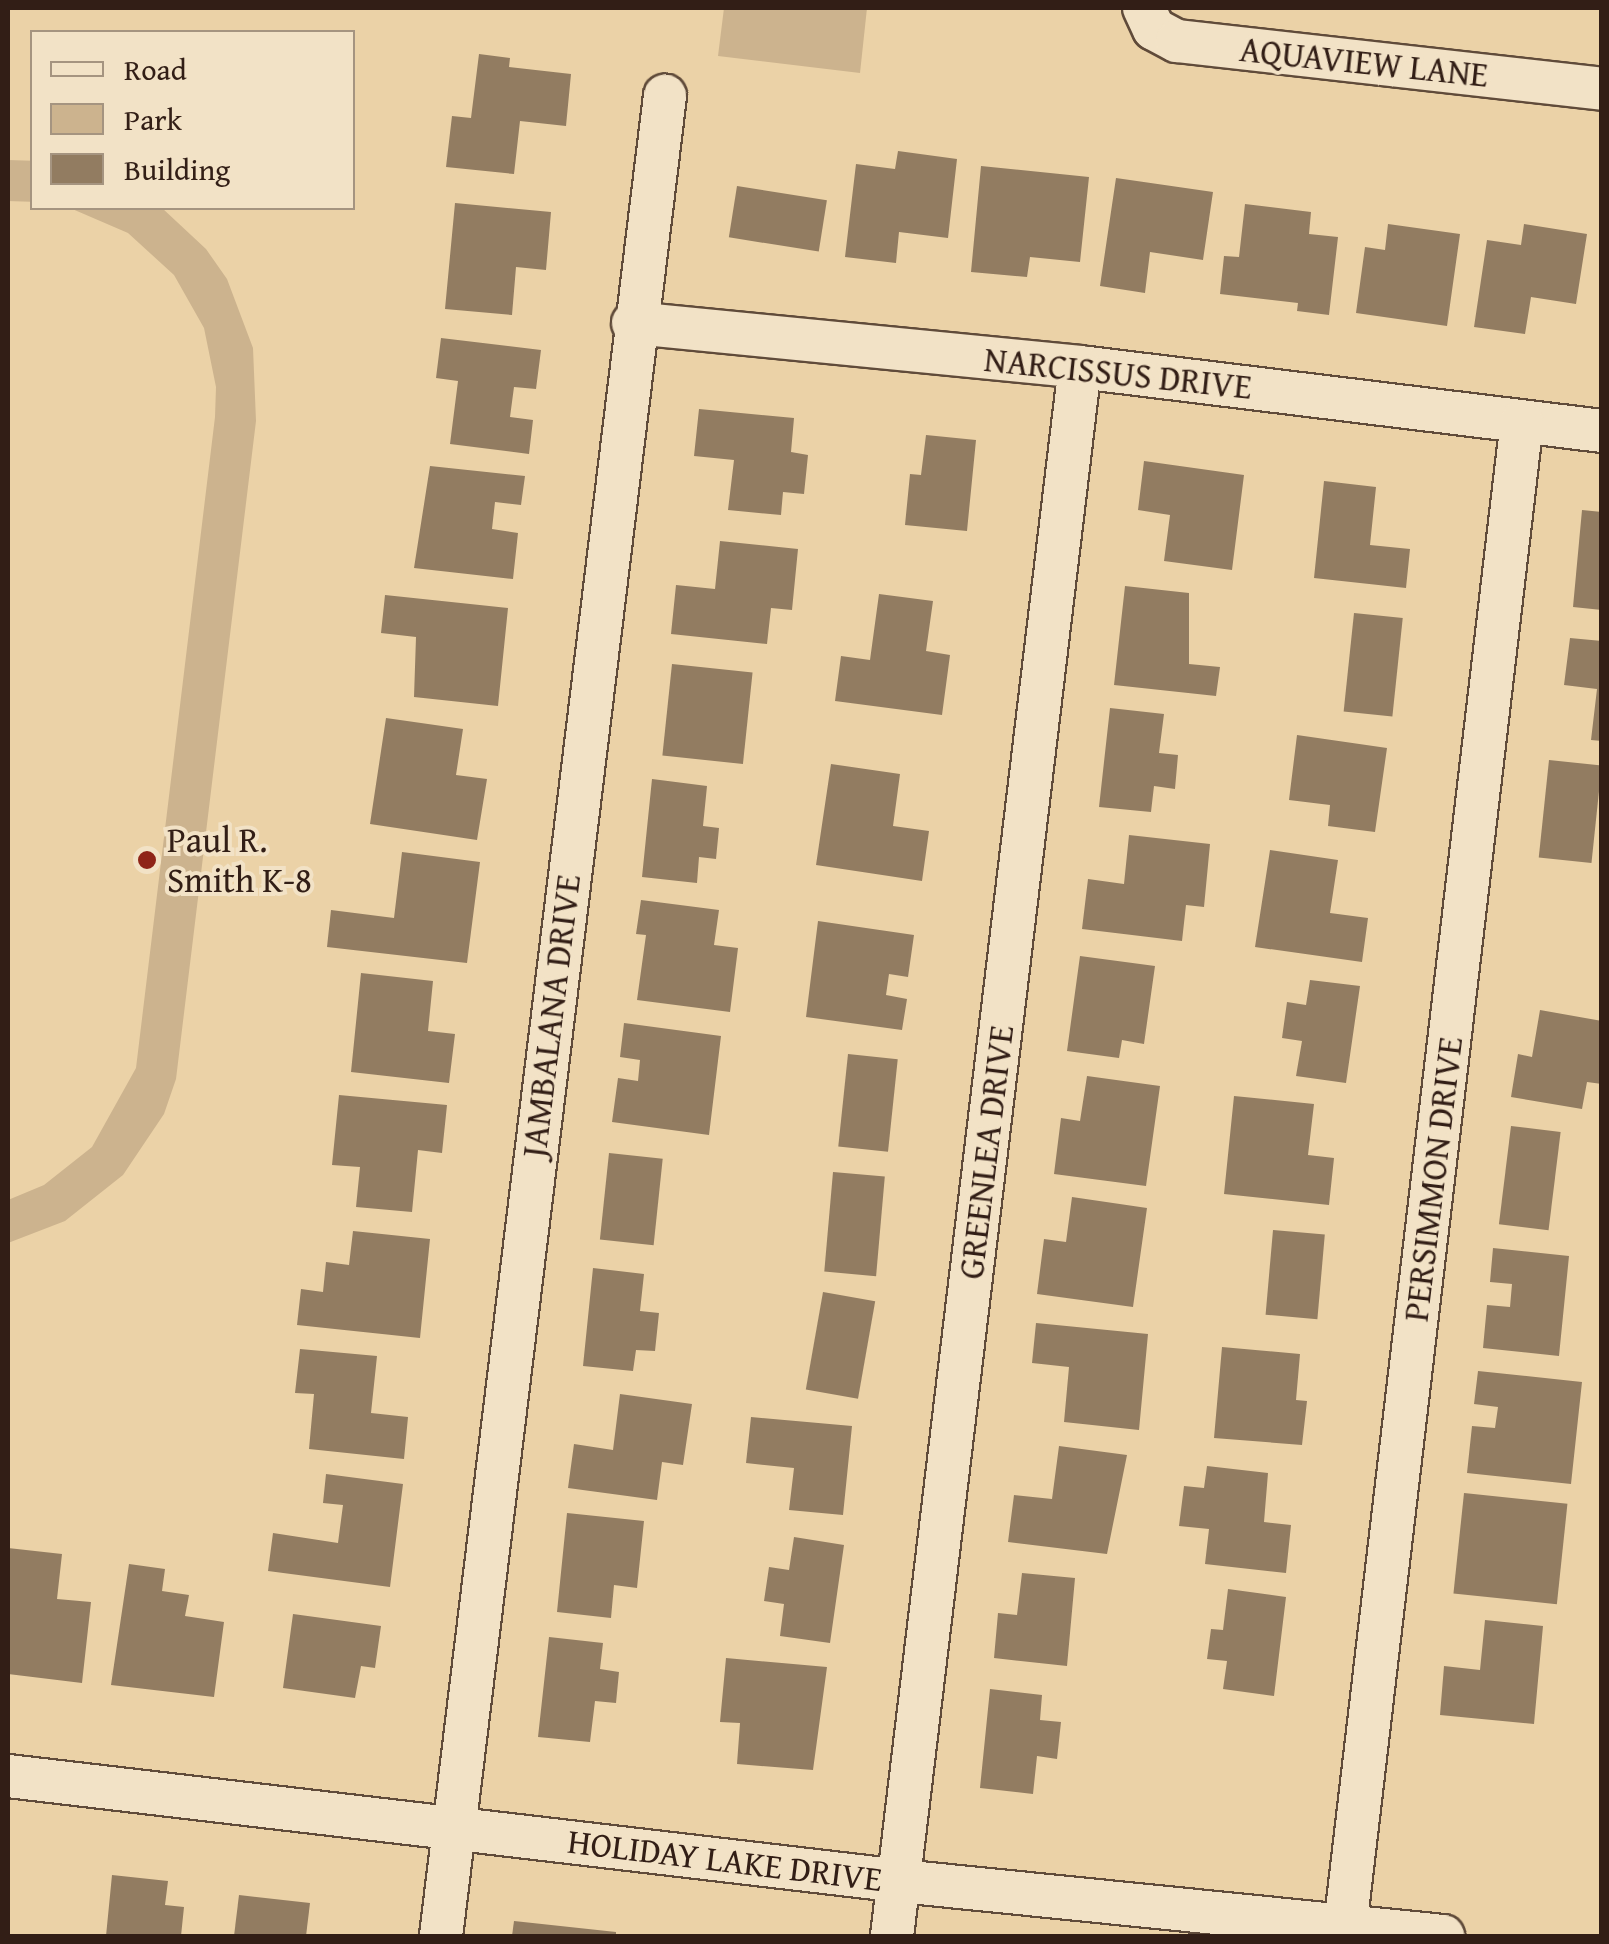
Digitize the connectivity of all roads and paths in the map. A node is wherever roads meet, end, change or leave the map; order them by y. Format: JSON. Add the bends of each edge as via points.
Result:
{"nodes":[{"id":1,"x":1144,"y":8,"type":"edge"},
{"id":2,"x":1602,"y":89,"type":"edge"},
{"id":3,"x":665,"y":96,"type":"dead end"},
{"id":4,"x":633,"y":324,"type":"junction"},
{"id":5,"x":1080,"y":367,"type":"junction"},
{"id":6,"x":1522,"y":421,"type":"junction"},
{"id":7,"x":1602,"y":431,"type":"edge"},
{"id":8,"x":8,"y":1777,"type":"edge"},
{"id":9,"x":454,"y":1828,"type":"junction"},
{"id":10,"x":900,"y":1881,"type":"junction"},
{"id":11,"x":1345,"y":1931,"type":"edge"},
{"id":12,"x":441,"y":1936,"type":"edge"},
{"id":13,"x":892,"y":1936,"type":"edge"},
{"id":14,"x":1443,"y":1936,"type":"edge"}],
"edges":[{"from":1,"to":2,"type":"street","name":"AQUAVIEW LANE","via":[[1154,29],[1177,40]]},
{"from":3,"to":4,"type":"street","name":"JAMBALANA DRIVE"},
{"from":4,"to":5,"type":"street","name":"NARCISSUS DRIVE"},
{"from":4,"to":9,"type":"street","name":"JAMBALANA DRIVE"},
{"from":5,"to":6,"type":"street","name":"NARCISSUS DRIVE"},
{"from":5,"to":10,"type":"street","name":"GREENLEA DRIVE"},
{"from":6,"to":7,"type":"street","name":"NARCISSUS DRIVE"},
{"from":6,"to":11,"type":"street","name":"PERSIMMON DRIVE"},
{"from":8,"to":9,"type":"street","name":"HOLIDAY LAKE DRIVE"},
{"from":9,"to":10,"type":"street","name":"HOLIDAY LAKE DRIVE"},
{"from":9,"to":12,"type":"street","name":"JAMBALANA DRIVE"},
{"from":10,"to":11,"type":"street","name":"HOLIDAY LAKE DRIVE"},
{"from":10,"to":13,"type":"street","name":"GREENLEA DRIVE"},
{"from":11,"to":14,"type":"street","name":"HOLIDAY LAKE DRIVE"}]}
